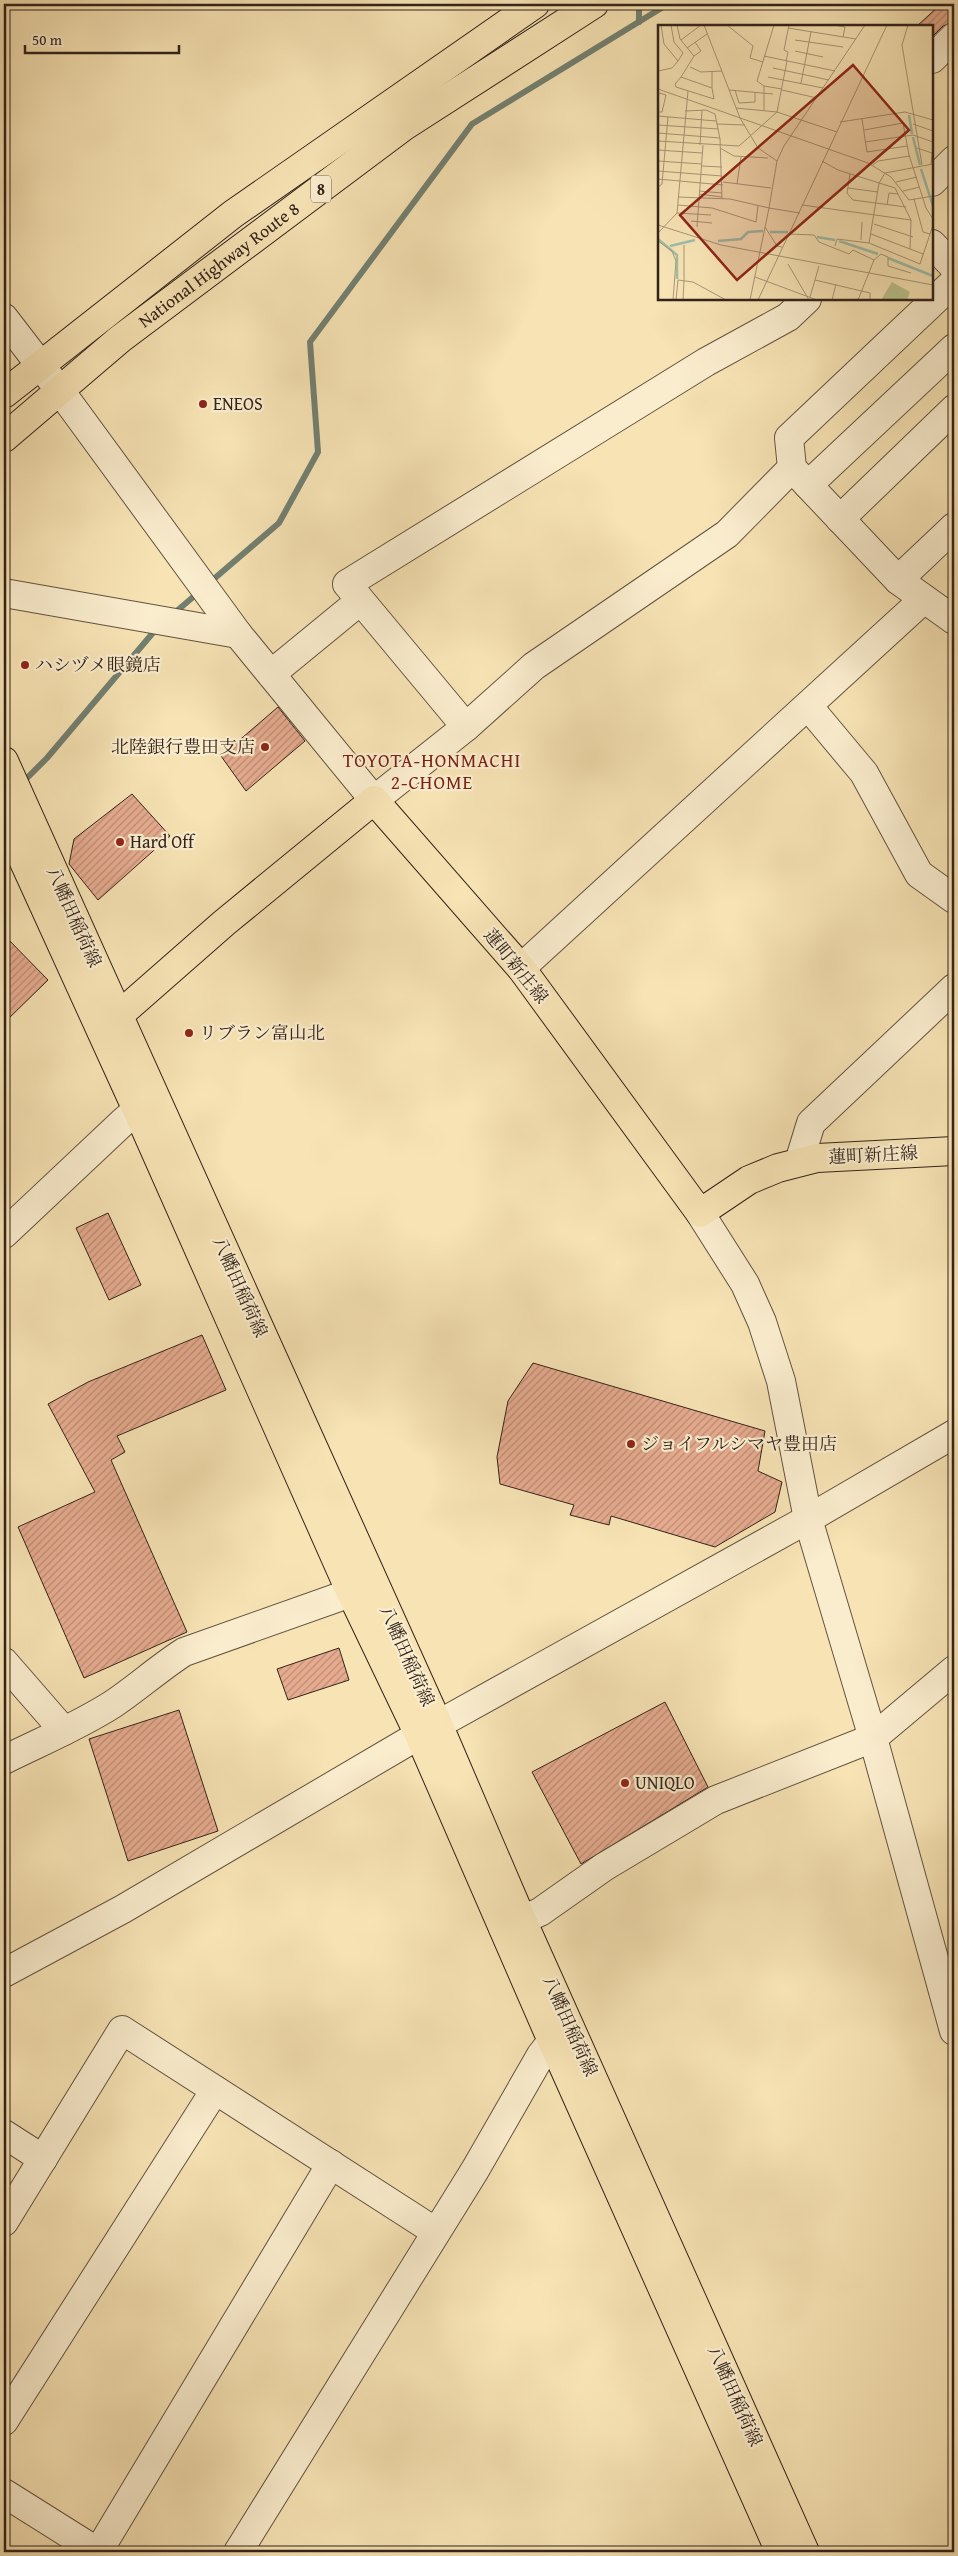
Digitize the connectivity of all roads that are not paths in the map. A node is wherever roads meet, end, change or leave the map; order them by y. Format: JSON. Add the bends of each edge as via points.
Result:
{"nodes":[{"id":1,"x":535,"y":4,"type":"edge"},
{"id":2,"x":594,"y":4,"type":"edge"},
{"id":3,"x":954,"y":36,"type":"edge"},
{"id":4,"x":933,"y":59,"type":"edge"},
{"id":5,"x":954,"y":160,"type":"edge"},
{"id":6,"x":933,"y":181,"type":"edge"},
{"id":7,"x":933,"y":245,"type":"edge"},
{"id":8,"x":954,"y":267,"type":"edge"},
{"id":9,"x":954,"y":282,"type":"edge"},
{"id":10,"x":806,"y":300,"type":"edge"},
{"id":11,"x":4,"y":318,"type":"edge"},
{"id":12,"x":954,"y":348,"type":"edge"},
{"id":13,"x":39,"y":365,"type":"junction"},
{"id":14,"x":61,"y":392,"type":"junction"},
{"id":15,"x":4,"y":394,"type":"edge"},
{"id":16,"x":954,"y":409,"type":"edge"},
{"id":17,"x":4,"y":438,"type":"edge"},
{"id":18,"x":800,"y":477,"type":"junction"},
{"id":19,"x":840,"y":519,"type":"junction"},
{"id":20,"x":954,"y":528,"type":"edge"},
{"id":21,"x":898,"y":580,"type":"junction"},
{"id":22,"x":4,"y":593,"type":"edge"},
{"id":23,"x":924,"y":599,"type":"junction"},
{"id":24,"x":360,"y":601,"type":"junction"},
{"id":25,"x":954,"y":620,"type":"edge"},
{"id":26,"x":238,"y":634,"type":"junction"},
{"id":27,"x":271,"y":674,"type":"junction"},
{"id":28,"x":808,"y":706,"type":"junction"},
{"id":29,"x":466,"y":727,"type":"junction"},
{"id":30,"x":6,"y":773,"type":"edge"},
{"id":31,"x":374,"y":800,"type":"junction"},
{"id":32,"x":4,"y":818,"type":"edge"},
{"id":33,"x":954,"y":899,"type":"edge"},
{"id":34,"x":521,"y":968,"type":"junction"},
{"id":35,"x":954,"y":988,"type":"edge"},
{"id":36,"x":108,"y":1021,"type":"junction"},
{"id":37,"x":146,"y":1105,"type":"junction"},
{"id":38,"x":954,"y":1151,"type":"edge"},
{"id":39,"x":798,"y":1162,"type":"junction"},
{"id":40,"x":700,"y":1213,"type":"junction"},
{"id":41,"x":4,"y":1234,"type":"edge"},
{"id":42,"x":954,"y":1434,"type":"edge"},
{"id":43,"x":808,"y":1519,"type":"junction"},
{"id":44,"x":363,"y":1588,"type":"junction"},
{"id":45,"x":4,"y":1662,"type":"edge"},
{"id":46,"x":954,"y":1670,"type":"edge"},
{"id":47,"x":429,"y":1730,"type":"junction"},
{"id":48,"x":64,"y":1731,"type":"junction"},
{"id":49,"x":873,"y":1738,"type":"junction"},
{"id":50,"x":4,"y":1760,"type":"edge"},
{"id":51,"x":512,"y":1924,"type":"junction"},
{"id":52,"x":4,"y":1973,"type":"edge"},
{"id":53,"x":952,"y":2012,"type":"edge"},
{"id":54,"x":561,"y":2034,"type":"junction"},
{"id":55,"x":215,"y":2090,"type":"junction"},
{"id":56,"x":4,"y":2134,"type":"edge"},
{"id":57,"x":43,"y":2159,"type":"junction"},
{"id":58,"x":331,"y":2164,"type":"junction"},
{"id":59,"x":4,"y":2222,"type":"edge"},
{"id":60,"x":436,"y":2232,"type":"junction"},
{"id":61,"x":4,"y":2421,"type":"edge"},
{"id":62,"x":4,"y":2493,"type":"edge"},
{"id":63,"x":238,"y":2552,"type":"edge"},
{"id":64,"x":780,"y":2552,"type":"edge"},
{"id":65,"x":805,"y":2552,"type":"edge"}],
"edges":[{"from":1,"to":13,"type":"main road","name":"National Highway Route 8","number":"8","via":[[233,214]]},
{"from":2,"to":14,"type":"main road","name":"National Highway Route 8","number":"8","via":[[404,127],[120,339]]},
{"from":3,"to":4,"type":"street"},
{"from":5,"to":6,"type":"street"},
{"from":7,"to":8,"type":"street"},
{"from":9,"to":18,"type":"street","via":[[789,438]]},
{"from":10,"to":24,"type":"street","via":[[788,317],[706,362],[347,584]]},
{"from":11,"to":13,"type":"street"},
{"from":12,"to":18,"type":"street"},
{"from":13,"to":14,"type":"street"},
{"from":13,"to":15,"type":"main road","name":"National Highway Route 8","number":"8"},
{"from":14,"to":17,"type":"main road","name":"National Highway Route 8","number":"8"},
{"from":14,"to":26,"type":"street"},
{"from":16,"to":19,"type":"street"},
{"from":18,"to":19,"type":"street"},
{"from":18,"to":29,"type":"street","via":[[727,534],[534,666]]},
{"from":19,"to":21,"type":"street"},
{"from":20,"to":21,"type":"street"},
{"from":21,"to":23,"type":"street"},
{"from":22,"to":26,"type":"street"},
{"from":23,"to":25,"type":"street"},
{"from":23,"to":28,"type":"street"},
{"from":24,"to":27,"type":"street"},
{"from":24,"to":29,"type":"street"},
{"from":26,"to":27,"type":"street"},
{"from":27,"to":31,"type":"street"},
{"from":28,"to":33,"type":"street","via":[[864,773],[919,874]]},
{"from":28,"to":34,"type":"street"},
{"from":29,"to":31,"type":"street"},
{"from":30,"to":36,"type":"main road","name":"八幡田稲荷線"},
{"from":31,"to":34,"type":"main road","name":"蓮町新庄線"},
{"from":31,"to":36,"type":"main road"},
{"from":32,"to":36,"type":"main road","name":"八幡田稲荷線"},
{"from":34,"to":40,"type":"main road","name":"蓮町新庄線"},
{"from":35,"to":39,"type":"street","via":[[811,1123]]},
{"from":36,"to":37,"type":"main road","name":"八幡田稲荷線"},
{"from":37,"to":41,"type":"street"},
{"from":37,"to":44,"type":"main road","name":"八幡田稲荷線"},
{"from":38,"to":39,"type":"main road","name":"蓮町新庄線","via":[[817,1158]]},
{"from":39,"to":40,"type":"main road","name":"蓮町新庄線","via":[[749,1180]]},
{"from":40,"to":43,"type":"street","via":[[745,1284],[762,1322],[781,1382]]},
{"from":42,"to":43,"type":"street"},
{"from":43,"to":47,"type":"street"},
{"from":43,"to":49,"type":"street"},
{"from":44,"to":47,"type":"main road","name":"八幡田稲荷線"},
{"from":44,"to":48,"type":"street","via":[[184,1652],[113,1704]]},
{"from":45,"to":48,"type":"street"},
{"from":46,"to":49,"type":"street"},
{"from":47,"to":51,"type":"main road","name":"八幡田稲荷線"},
{"from":47,"to":52,"type":"street","via":[[123,1910]]},
{"from":48,"to":50,"type":"street"},
{"from":49,"to":51,"type":"street","via":[[716,1800],[604,1867],[540,1912]]},
{"from":49,"to":53,"type":"street"},
{"from":51,"to":54,"type":"main road","name":"八幡田稲荷線"},
{"from":54,"to":60,"type":"street","via":[[541,2055]]},
{"from":54,"to":64,"type":"main road","name":"八幡田稲荷線"},
{"from":54,"to":65,"type":"main road","name":"八幡田稲荷線"},
{"from":55,"to":57,"type":"street","via":[[122,2030]]},
{"from":55,"to":58,"type":"street"},
{"from":55,"to":61,"type":"street"},
{"from":56,"to":57,"type":"street"},
{"from":57,"to":59,"type":"street"},
{"from":58,"to":60,"type":"street"},
{"from":58,"to":62,"type":"street","via":[[98,2552]]},
{"from":60,"to":63,"type":"street"}]}
